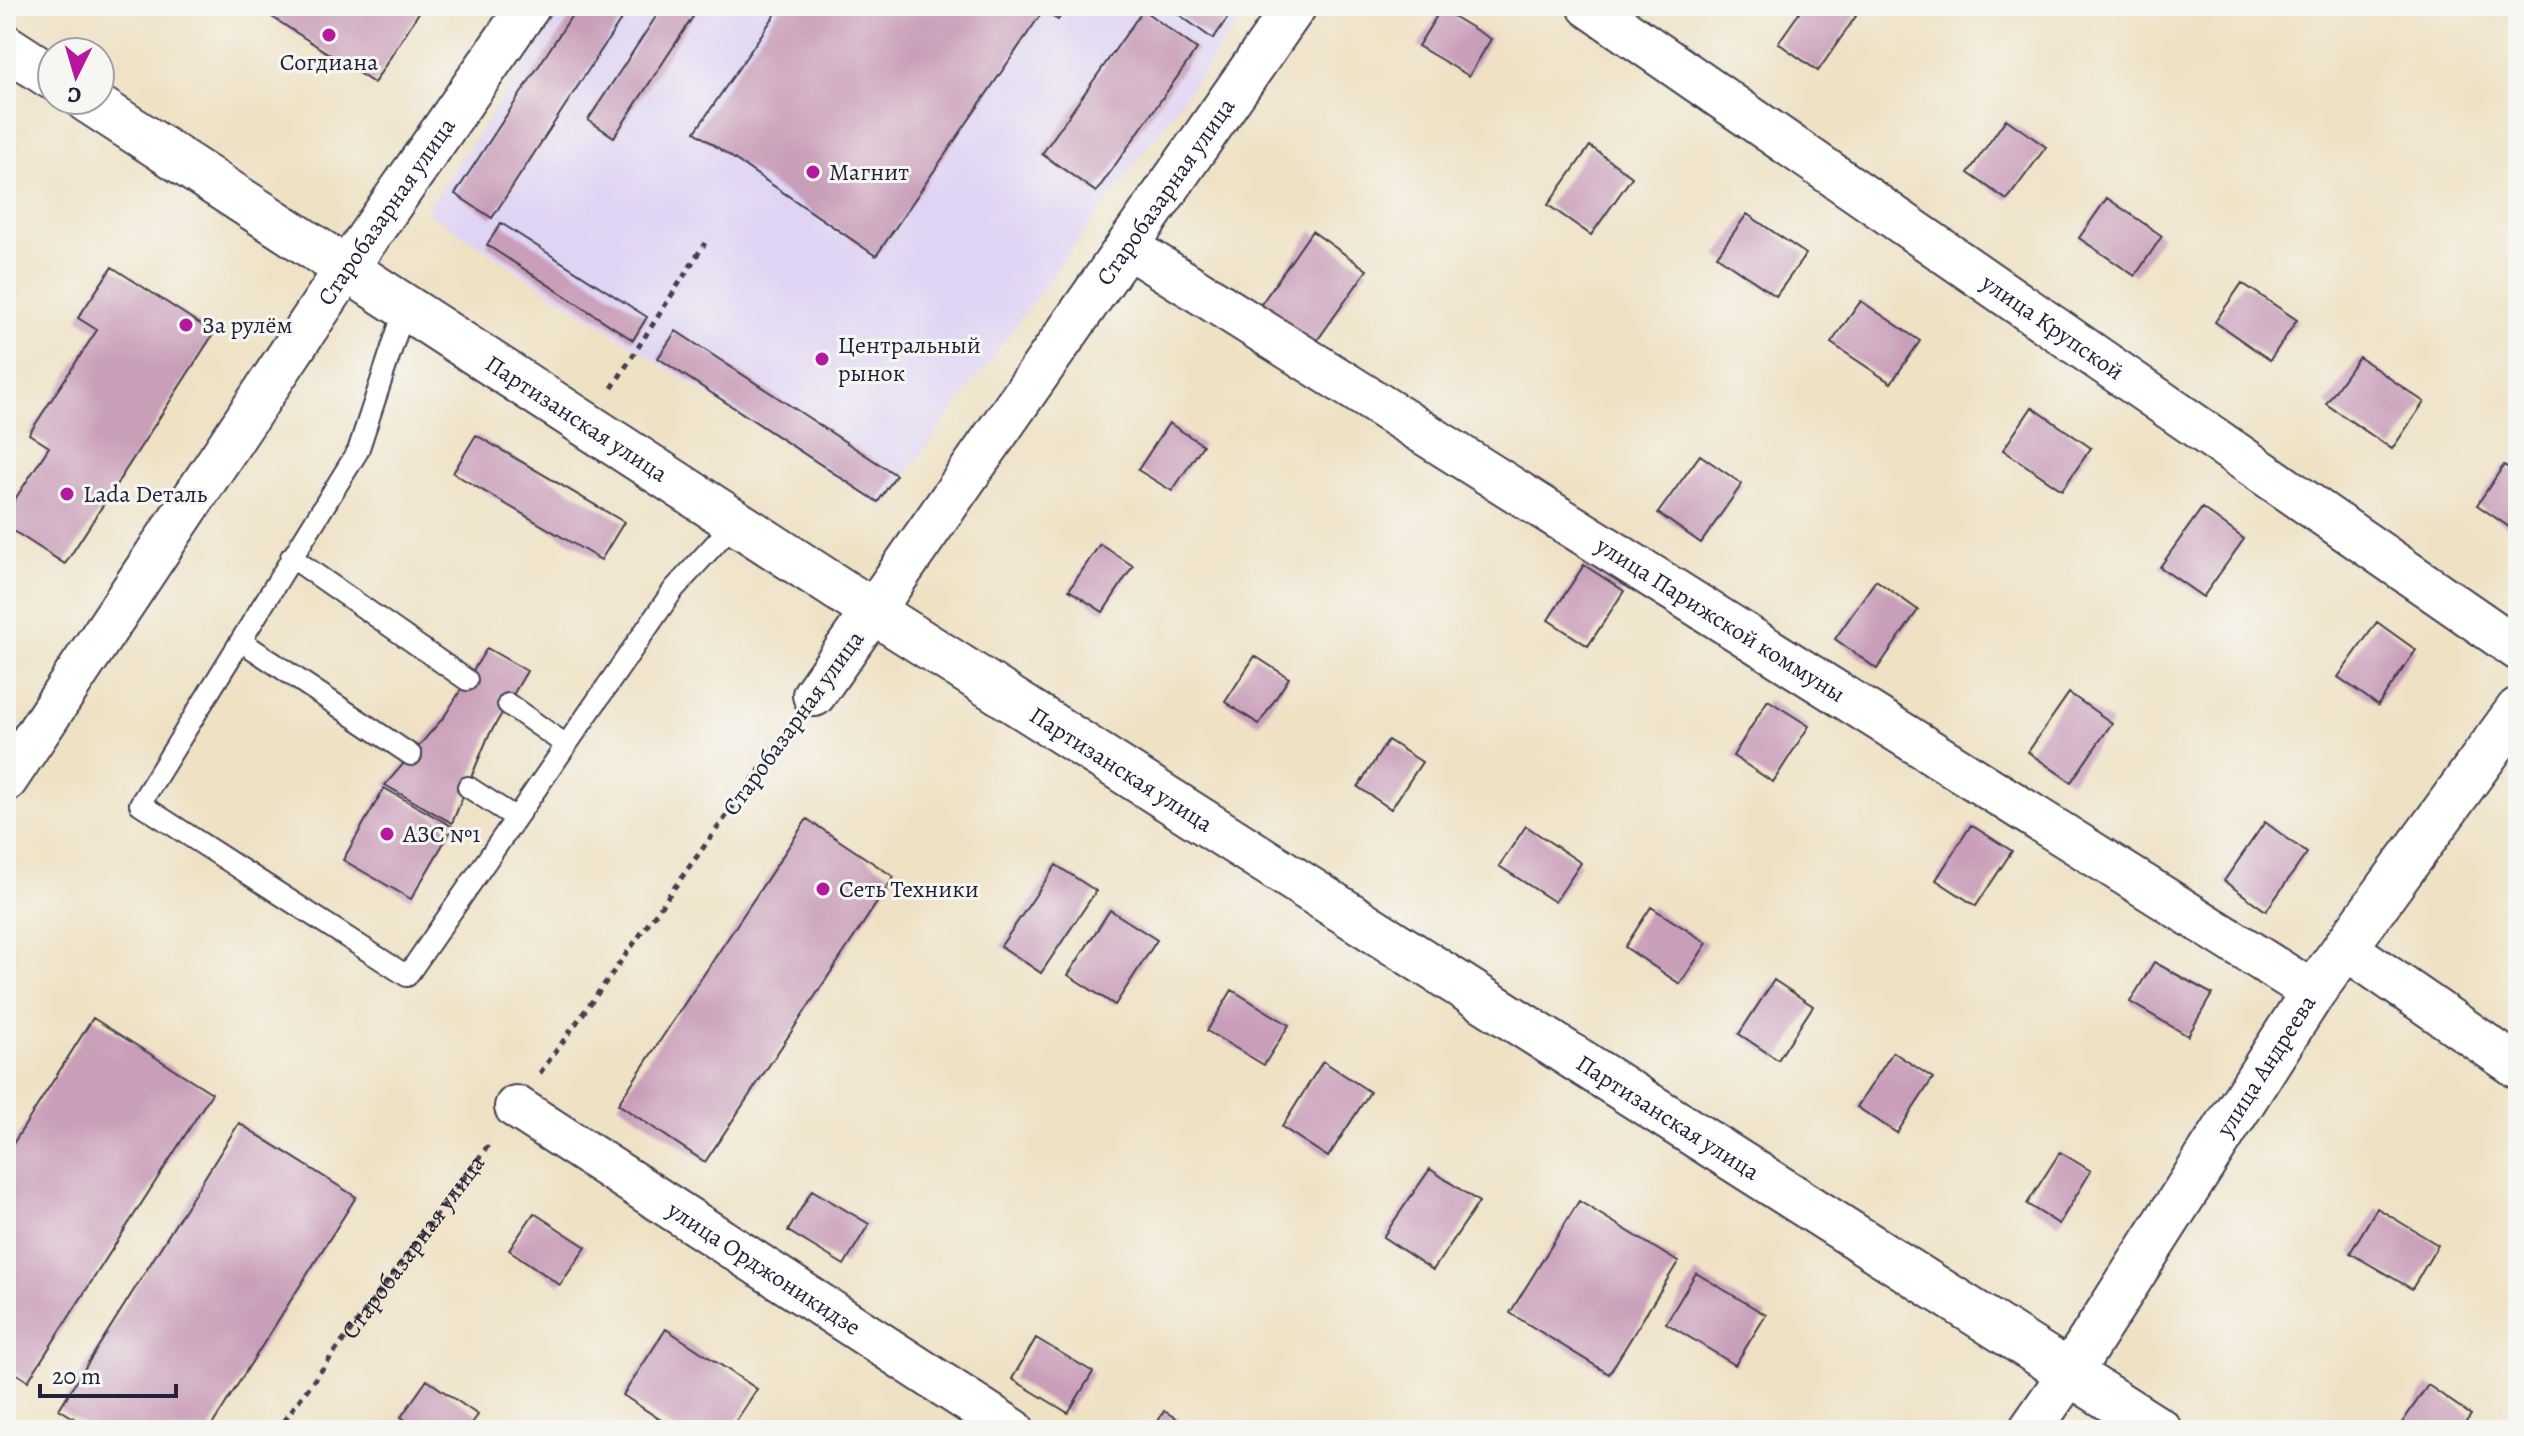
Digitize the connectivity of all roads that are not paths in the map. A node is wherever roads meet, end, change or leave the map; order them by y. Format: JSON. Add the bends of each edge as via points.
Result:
{"nodes":[{"id":1,"x":529,"y":6,"type":"edge"},
{"id":2,"x":1295,"y":6,"type":"edge"},
{"id":3,"x":1589,"y":6,"type":"edge"},
{"id":4,"x":6,"y":47,"type":"edge"},
{"id":5,"x":36,"y":67,"type":"edge"},
{"id":6,"x":112,"y":116,"type":"edge"},
{"id":7,"x":1128,"y":247,"type":"junction"},
{"id":8,"x":346,"y":269,"type":"junction"},
{"id":9,"x":405,"y":308,"type":"junction"},
{"id":10,"x":735,"y":522,"type":"junction"},
{"id":11,"x":291,"y":557,"type":"junction"},
{"id":12,"x":874,"y":612,"type":"junction"},
{"id":13,"x":241,"y":641,"type":"junction"},
{"id":14,"x":2518,"y":649,"type":"edge"},
{"id":15,"x":467,"y":680,"type":"dead end"},
{"id":16,"x":814,"y":695,"type":"road end"},
{"id":17,"x":508,"y":704,"type":"dead end"},
{"id":18,"x":2518,"y":710,"type":"edge"},
{"id":19,"x":566,"y":745,"type":"junction"},
{"id":20,"x":13,"y":754,"type":"edge"},
{"id":21,"x":411,"y":755,"type":"dead end"},
{"id":22,"x":468,"y":787,"type":"dead end"},
{"id":23,"x":516,"y":818,"type":"junction"},
{"id":24,"x":2344,"y":947,"type":"junction"},
{"id":25,"x":2313,"y":992,"type":"junction"},
{"id":26,"x":2518,"y":1067,"type":"edge"},
{"id":27,"x":516,"y":1107,"type":"road end"},
{"id":28,"x":2069,"y":1374,"type":"junction"},
{"id":29,"x":1013,"y":1430,"type":"edge"},
{"id":30,"x":2030,"y":1430,"type":"edge"},
{"id":31,"x":2159,"y":1430,"type":"edge"}],
"edges":[{"from":1,"to":8,"type":"street","name":"Старобазарная улица"},
{"from":2,"to":7,"type":"street","name":"Старобазарная улица"},
{"from":3,"to":14,"type":"street","name":"улица Крупской"},
{"from":4,"to":5,"type":"main road"},
{"from":6,"to":8,"type":"main road","name":"Партизанская улица"},
{"from":7,"to":12,"type":"street","name":"Старобазарная улица"},
{"from":7,"to":25,"type":"street","name":"улица Парижской коммуны"},
{"from":8,"to":9,"type":"main road","name":"Партизанская улица"},
{"from":8,"to":20,"type":"street","name":"Старобазарная улица"},
{"from":9,"to":10,"type":"main road","name":"Партизанская улица"},
{"from":9,"to":11,"type":"lane","via":[[358,451]]},
{"from":10,"to":12,"type":"main road","name":"Партизанская улица"},
{"from":10,"to":19,"type":"lane","via":[[674,589]]},
{"from":11,"to":13,"type":"lane"},
{"from":11,"to":15,"type":"lane"},
{"from":12,"to":16,"type":"street","name":"Старобазарная улица"},
{"from":12,"to":28,"type":"main road","name":"Партизанская улица"},
{"from":13,"to":21,"type":"lane"},
{"from":13,"to":23,"type":"lane","via":[[140,804],[407,976]]},
{"from":17,"to":19,"type":"lane"},
{"from":18,"to":24,"type":"main road","name":"улица Андреева"},
{"from":19,"to":23,"type":"lane"},
{"from":22,"to":23,"type":"lane"},
{"from":24,"to":25,"type":"main road","name":"улица Андреева"},
{"from":24,"to":26,"type":"street"},
{"from":25,"to":28,"type":"main road","name":"улица Андреева"},
{"from":27,"to":29,"type":"street","name":"улица Орджоникидзе"},
{"from":28,"to":30,"type":"street","name":"улица Андреева"},
{"from":28,"to":31,"type":"main road","name":"Партизанская улица"}]}
